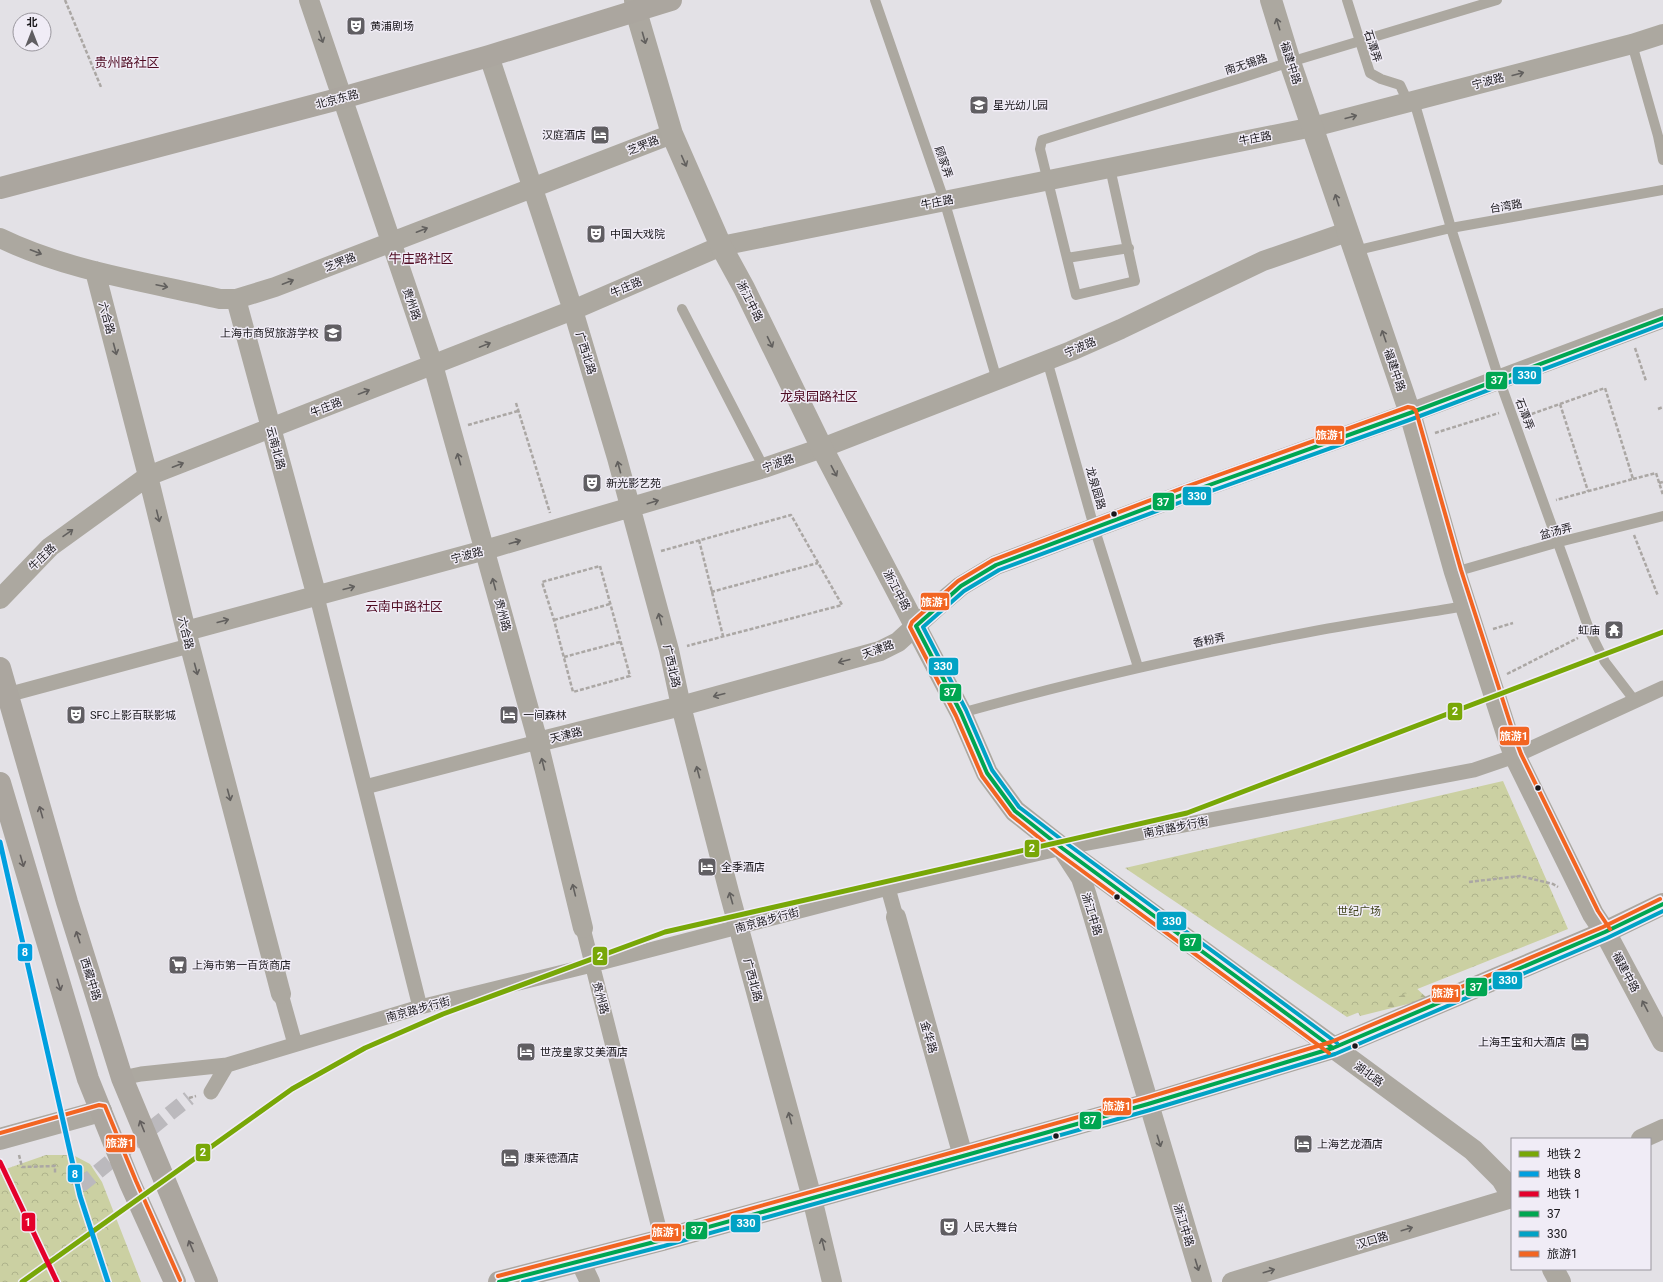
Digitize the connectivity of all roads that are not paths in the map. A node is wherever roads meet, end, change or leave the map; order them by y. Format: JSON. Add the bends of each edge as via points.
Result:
{"nodes":[{"id":1,"x":309,"y":0,"type":"edge"},
{"id":2,"x":671,"y":0,"type":"edge"},
{"id":3,"x":876,"y":0,"type":"edge"},
{"id":4,"x":1271,"y":0,"type":"edge"},
{"id":5,"x":1347,"y":0,"type":"edge"},
{"id":6,"x":1497,"y":0,"type":"edge"},
{"id":7,"x":635,"y":6,"type":"edge"},
{"id":8,"x":1663,"y":34,"type":"edge"},
{"id":9,"x":1359,"y":42,"type":"junction"},
{"id":10,"x":1632,"y":44,"type":"junction"},
{"id":11,"x":489,"y":56,"type":"junction"},
{"id":12,"x":1290,"y":62,"type":"junction"},
{"id":13,"x":342,"y":98,"type":"junction"},
{"id":14,"x":1411,"y":101,"type":"junction"},
{"id":15,"x":1313,"y":127,"type":"junction"},
{"id":16,"x":672,"y":134,"type":"junction"},
{"id":17,"x":1663,"y":160,"type":"edge"},
{"id":18,"x":1110,"y":168,"type":"junction"},
{"id":19,"x":1048,"y":180,"type":"junction"},
{"id":20,"x":0,"y":188,"type":"edge"},
{"id":21,"x":533,"y":188,"type":"junction"},
{"id":22,"x":1663,"y":190,"type":"edge"},
{"id":23,"x":944,"y":200,"type":"junction"},
{"id":24,"x":1451,"y":228,"type":"junction"},
{"id":25,"x":0,"y":238,"type":"edge"},
{"id":26,"x":391,"y":242,"type":"junction"},
{"id":27,"x":1351,"y":242,"type":"junction"},
{"id":28,"x":721,"y":246,"type":"junction"},
{"id":29,"x":1129,"y":248,"type":"junction"},
{"id":30,"x":1066,"y":258,"type":"junction"},
{"id":31,"x":95,"y":271,"type":"junction"},
{"id":32,"x":236,"y":299,"type":"junction"},
{"id":33,"x":682,"y":309,"type":"dead end"},
{"id":34,"x":573,"y":310,"type":"junction"},
{"id":35,"x":1663,"y":318,"type":"edge"},
{"id":36,"x":1047,"y":360,"type":"junction"},
{"id":37,"x":433,"y":365,"type":"junction"},
{"id":38,"x":997,"y":380,"type":"junction"},
{"id":39,"x":1499,"y":380,"type":"junction"},
{"id":40,"x":1410,"y":413,"type":"junction"},
{"id":41,"x":271,"y":429,"type":"junction"},
{"id":42,"x":822,"y":448,"type":"junction"},
{"id":43,"x":764,"y":468,"type":"junction"},
{"id":44,"x":148,"y":476,"type":"junction"},
{"id":45,"x":631,"y":508,"type":"junction"},
{"id":46,"x":1663,"y":516,"type":"edge"},
{"id":47,"x":1094,"y":527,"type":"junction"},
{"id":48,"x":1559,"y":542,"type":"junction"},
{"id":49,"x":485,"y":550,"type":"junction"},
{"id":50,"x":1456,"y":572,"type":"junction"},
{"id":51,"x":317,"y":596,"type":"junction"},
{"id":52,"x":0,"y":599,"type":"edge"},
{"id":53,"x":1466,"y":606,"type":"junction"},
{"id":54,"x":916,"y":626,"type":"junction"},
{"id":55,"x":188,"y":639,"type":"junction"},
{"id":56,"x":1138,"y":667,"type":"junction"},
{"id":57,"x":0,"y":668,"type":"edge"},
{"id":58,"x":1663,"y":688,"type":"edge"},
{"id":59,"x":7,"y":694,"type":"junction"},
{"id":60,"x":1634,"y":701,"type":"junction"},
{"id":61,"x":681,"y":706,"type":"junction"},
{"id":62,"x":961,"y":713,"type":"junction"},
{"id":63,"x":538,"y":742,"type":"junction"},
{"id":64,"x":1515,"y":756,"type":"junction"},
{"id":65,"x":0,"y":783,"type":"edge"},
{"id":66,"x":365,"y":787,"type":"junction"},
{"id":67,"x":1062,"y":848,"type":"junction"},
{"id":68,"x":888,"y":888,"type":"junction"},
{"id":69,"x":1663,"y":904,"type":"edge"},
{"id":70,"x":896,"y":917,"type":"joint"},
{"id":71,"x":740,"y":927,"type":"junction"},
{"id":72,"x":583,"y":928,"type":"joint"},
{"id":73,"x":1605,"y":932,"type":"junction"},
{"id":74,"x":592,"y":965,"type":"junction"},
{"id":75,"x":281,"y":994,"type":"joint"},
{"id":76,"x":420,"y":1007,"type":"junction"},
{"id":77,"x":1663,"y":1041,"type":"edge"},
{"id":78,"x":295,"y":1044,"type":"junction"},
{"id":79,"x":1333,"y":1048,"type":"junction"},
{"id":80,"x":227,"y":1065,"type":"junction"},
{"id":81,"x":122,"y":1078,"type":"junction"},
{"id":82,"x":211,"y":1092,"type":"dead end"},
{"id":83,"x":1148,"y":1104,"type":"junction"},
{"id":84,"x":101,"y":1111,"type":"junction"},
{"id":85,"x":1663,"y":1129,"type":"edge"},
{"id":86,"x":1643,"y":1138,"type":"edge"},
{"id":87,"x":0,"y":1139,"type":"edge"},
{"id":88,"x":963,"y":1156,"type":"junction"},
{"id":89,"x":1511,"y":1195,"type":"edge"},
{"id":90,"x":1511,"y":1197,"type":"edge"},
{"id":91,"x":812,"y":1198,"type":"junction"},
{"id":92,"x":662,"y":1240,"type":"junction"},
{"id":93,"x":580,"y":1261,"type":"junction"},
{"id":94,"x":1554,"y":1270,"type":"edge"},
{"id":95,"x":175,"y":1282,"type":"edge"},
{"id":96,"x":207,"y":1282,"type":"edge"},
{"id":97,"x":499,"y":1282,"type":"edge"},
{"id":98,"x":590,"y":1282,"type":"edge"},
{"id":99,"x":832,"y":1282,"type":"edge"},
{"id":100,"x":1202,"y":1282,"type":"edge"},
{"id":101,"x":1232,"y":1282,"type":"edge"},
{"id":102,"x":1560,"y":1282,"type":"edge"}],
"edges":[{"from":1,"to":13,"type":"street","name":"贵州路","one_way":true},
{"from":2,"to":7,"type":"main road","name":"北京东路"},
{"from":3,"to":23,"type":"lane","name":"顾家弄"},
{"from":12,"to":4,"type":"street","name":"福建中路","one_way":true},
{"from":5,"to":9,"type":"lane","name":"石潭弄"},
{"from":6,"to":9,"type":"lane","name":"南无锡路"},
{"from":7,"to":11,"type":"main road","name":"北京东路"},
{"from":7,"to":16,"type":"street","name":"浙江中路","one_way":true},
{"from":8,"to":10,"type":"street","name":"宁波路"},
{"from":9,"to":12,"type":"lane","name":"南无锡路"},
{"from":9,"to":14,"type":"lane","name":"石潭弄","via":[[1370,73],[1400,85]]},
{"from":14,"to":10,"type":"street","name":"宁波路","one_way":true},
{"from":10,"to":17,"type":"lane"},
{"from":11,"to":13,"type":"main road","name":"北京东路"},
{"from":11,"to":21,"type":"street","name":"广西北路"},
{"from":12,"to":15,"type":"street","name":"福建中路"},
{"from":12,"to":19,"type":"lane","name":"南无锡路","via":[[1042,140],[1040,149]]},
{"from":13,"to":20,"type":"main road","name":"北京东路"},
{"from":13,"to":26,"type":"street","name":"贵州路"},
{"from":15,"to":14,"type":"street","name":"宁波路","one_way":true},
{"from":14,"to":24,"type":"lane","name":"石潭弄"},
{"from":15,"to":18,"type":"street","name":"牛庄路"},
{"from":27,"to":15,"type":"street","name":"福建中路","one_way":true},
{"from":16,"to":21,"type":"street","name":"芝罘路"},
{"from":16,"to":28,"type":"street","name":"浙江中路","one_way":true},
{"from":18,"to":19,"type":"street","name":"牛庄路"},
{"from":18,"to":29,"type":"lane"},
{"from":19,"to":23,"type":"street","name":"牛庄路"},
{"from":19,"to":30,"type":"lane"},
{"from":26,"to":21,"type":"street","name":"芝罘路","one_way":true},
{"from":21,"to":34,"type":"street","name":"广西北路"},
{"from":22,"to":24,"type":"lane","name":"台湾路"},
{"from":23,"to":28,"type":"street","name":"牛庄路"},
{"from":23,"to":38,"type":"lane","name":"顾家弄"},
{"from":24,"to":27,"type":"lane","name":"台湾路"},
{"from":24,"to":39,"type":"lane","name":"石潭弄"},
{"from":25,"to":31,"type":"street","name":"芝罘路","one_way":true},
{"from":32,"to":26,"type":"street","name":"芝罘路","one_way":true},
{"from":26,"to":37,"type":"street","name":"贵州路"},
{"from":27,"to":36,"type":"street","name":"宁波路","via":[[1263,261],[1121,330]]},
{"from":40,"to":27,"type":"street","name":"福建中路","one_way":true},
{"from":28,"to":34,"type":"street","name":"牛庄路"},
{"from":28,"to":42,"type":"street","name":"浙江中路","one_way":true},
{"from":29,"to":30,"type":"lane"},
{"from":29,"to":30,"type":"lane","via":[[1135,282],[1076,295]]},
{"from":31,"to":32,"type":"street","name":"芝罘路","one_way":true,"via":[[220,299]]},
{"from":31,"to":44,"type":"street","name":"六合路","one_way":true},
{"from":32,"to":41,"type":"street","name":"云南北路"},
{"from":33,"to":43,"type":"lane"},
{"from":37,"to":34,"type":"street","name":"牛庄路","one_way":true},
{"from":45,"to":34,"type":"street","name":"广西北路","one_way":true},
{"from":35,"to":39,"type":"street","name":"天津路"},
{"from":36,"to":38,"type":"street","name":"宁波路"},
{"from":36,"to":47,"type":"lane","name":"龙泉园路"},
{"from":41,"to":37,"type":"street","name":"牛庄路","one_way":true},
{"from":49,"to":37,"type":"street","name":"贵州路","one_way":true},
{"from":38,"to":42,"type":"street","name":"宁波路"},
{"from":39,"to":40,"type":"street","name":"天津路"},
{"from":39,"to":48,"type":"lane","name":"石潭弄"},
{"from":40,"to":47,"type":"street","name":"天津路"},
{"from":40,"to":50,"type":"street","name":"福建中路"},
{"from":44,"to":41,"type":"street","name":"牛庄路","one_way":true},
{"from":41,"to":51,"type":"street","name":"云南北路"},
{"from":42,"to":43,"type":"street","name":"宁波路"},
{"from":42,"to":54,"type":"street","name":"浙江中路","one_way":true},
{"from":45,"to":43,"type":"street","name":"宁波路","one_way":true},
{"from":52,"to":44,"type":"street","name":"牛庄路","one_way":true,"via":[[50,546]]},
{"from":44,"to":55,"type":"street","name":"六合路","one_way":true},
{"from":49,"to":45,"type":"street","name":"宁波路","one_way":true},
{"from":61,"to":45,"type":"street","name":"广西北路","one_way":true,"via":[[669,650]]},
{"from":46,"to":48,"type":"lane","name":"盆汤弄"},
{"from":47,"to":54,"type":"street","name":"天津路","via":[[996,565],[961,586]]},
{"from":47,"to":56,"type":"lane","name":"龙泉园路"},
{"from":48,"to":50,"type":"lane","name":"盆汤弄"},
{"from":48,"to":60,"type":"lane","name":"石潭弄","via":[[1590,632],[1605,662]]},
{"from":51,"to":49,"type":"street","name":"宁波路","one_way":true},
{"from":63,"to":49,"type":"street","name":"贵州路","one_way":true},
{"from":50,"to":53,"type":"street","name":"福建中路"},
{"from":55,"to":51,"type":"street","name":"宁波路","one_way":true},
{"from":51,"to":66,"type":"street"},
{"from":53,"to":56,"type":"lane","name":"香粉弄","via":[[1321,630]]},
{"from":53,"to":64,"type":"street","name":"福建中路"},
{"from":54,"to":61,"type":"street","name":"天津路","one_way":true,"via":[[898,642],[880,651]]},
{"from":54,"to":62,"type":"street","name":"浙江中路"},
{"from":55,"to":59,"type":"street"},
{"from":55,"to":75,"type":"street","name":"六合路","one_way":true},
{"from":56,"to":62,"type":"lane","name":"香粉弄"},
{"from":57,"to":59,"type":"main road","name":"西藏中路"},
{"from":58,"to":60,"type":"street","name":"南京路步行街"},
{"from":81,"to":59,"type":"main road","name":"西藏中路","one_way":true,"via":[[67,902]]},
{"from":60,"to":64,"type":"street","name":"南京路步行街"},
{"from":61,"to":63,"type":"street","name":"天津路"},
{"from":71,"to":61,"type":"street","name":"广西北路","one_way":true},
{"from":62,"to":67,"type":"street","name":"浙江中路","via":[[987,773],[1001,794],[1015,811]]},
{"from":63,"to":66,"type":"street"},
{"from":72,"to":63,"type":"street","name":"贵州路","one_way":true},
{"from":64,"to":67,"type":"street","name":"南京路步行街","via":[[1474,770]]},
{"from":64,"to":73,"type":"street","name":"福建中路","via":[[1593,914]]},
{"from":65,"to":84,"type":"main road","one_way":true,"via":[[85,1072]]},
{"from":66,"to":76,"type":"street"},
{"from":67,"to":68,"type":"street","name":"南京路步行街"},
{"from":67,"to":79,"type":"street","name":"湖北路"},
{"from":67,"to":83,"type":"street","name":"浙江中路","via":[[1083,884]]},
{"from":68,"to":70,"type":"street"},
{"from":68,"to":71,"type":"street","name":"南京路步行街"},
{"from":69,"to":73,"type":"main road"},
{"from":70,"to":88,"type":"street","name":"金华路"},
{"from":71,"to":74,"type":"street","name":"南京路步行街"},
{"from":91,"to":71,"type":"street","name":"广西北路","one_way":true},
{"from":72,"to":74,"type":"street","name":"贵州路"},
{"from":77,"to":73,"type":"street","name":"福建中路","one_way":true},
{"from":73,"to":79,"type":"main road"},
{"from":74,"to":76,"type":"street","name":"南京路步行街"},
{"from":74,"to":92,"type":"street","name":"贵州路"},
{"from":75,"to":78,"type":"street"},
{"from":76,"to":78,"type":"street","name":"南京路步行街"},
{"from":78,"to":80,"type":"street","name":"南京路步行街"},
{"from":79,"to":83,"type":"main road"},
{"from":79,"to":89,"type":"street","name":"湖北路","via":[[1473,1150],[1502,1179]]},
{"from":80,"to":81,"type":"street","name":"南京路步行街"},
{"from":80,"to":82,"type":"street"},
{"from":96,"to":81,"type":"main road","name":"西藏中路","one_way":true},
{"from":83,"to":88,"type":"main road"},
{"from":83,"to":100,"type":"street","name":"浙江中路","one_way":true},
{"from":84,"to":87,"type":"street"},
{"from":84,"to":95,"type":"main road"},
{"from":85,"to":86,"type":"street"},
{"from":88,"to":91,"type":"main road"},
{"from":101,"to":90,"type":"street","name":"汉口路","one_way":true},
{"from":91,"to":92,"type":"main road"},
{"from":99,"to":91,"type":"street","name":"广西北路","one_way":true},
{"from":92,"to":93,"type":"main road"},
{"from":93,"to":97,"type":"main road"},
{"from":93,"to":98,"type":"street"},
{"from":94,"to":102,"type":"street"}]}
